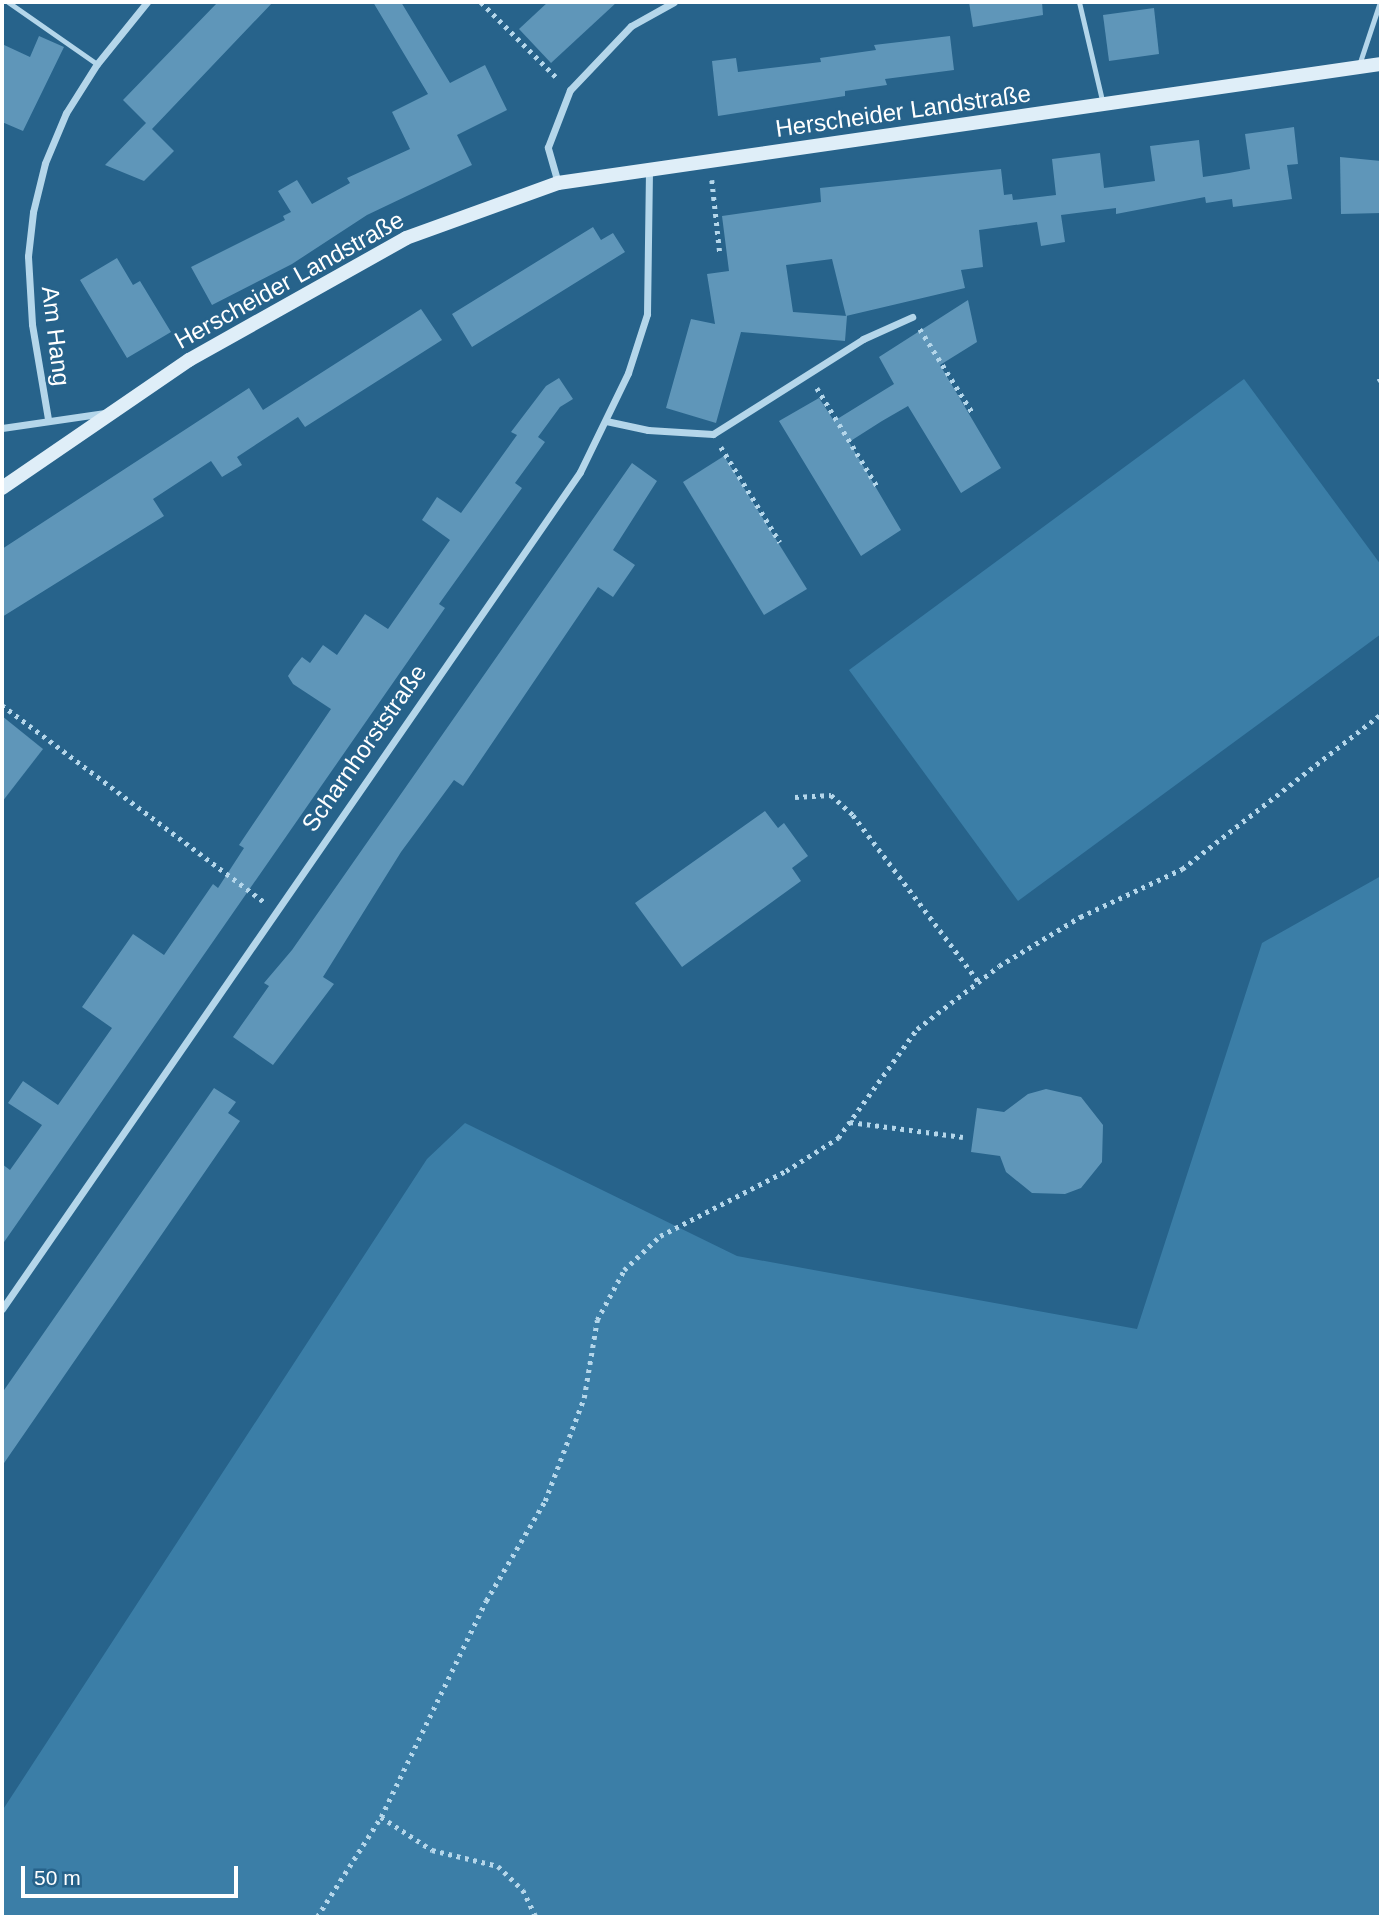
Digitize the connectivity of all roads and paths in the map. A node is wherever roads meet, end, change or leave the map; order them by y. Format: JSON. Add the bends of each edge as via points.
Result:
{"nodes":[{"id":1,"x":8,"y":2,"type":"edge"},
{"id":2,"x":147,"y":2,"type":"edge"},
{"id":3,"x":481,"y":2,"type":"edge"},
{"id":4,"x":674,"y":2,"type":"edge"},
{"id":5,"x":1079,"y":2,"type":"edge"},
{"id":6,"x":1380,"y":2,"type":"edge"},
{"id":7,"x":97,"y":64,"type":"junction"},
{"id":8,"x":1381,"y":64,"type":"edge"},
{"id":9,"x":1359,"y":65,"type":"junction"},
{"id":10,"x":570,"y":90,"type":"junction"},
{"id":11,"x":1103,"y":105,"type":"junction"},
{"id":12,"x":710,"y":162,"type":"junction"},
{"id":13,"x":649,"y":169,"type":"junction"},
{"id":14,"x":558,"y":183,"type":"junction"},
{"id":15,"x":720,"y":254,"type":"dead end"},
{"id":16,"x":912,"y":317,"type":"joint"},
{"id":17,"x":809,"y":376,"type":"junction"},
{"id":18,"x":114,"y":412,"type":"junction"},
{"id":19,"x":972,"y":412,"type":"dead end"},
{"id":20,"x":48,"y":419,"type":"junction"},
{"id":21,"x":606,"y":421,"type":"junction"},
{"id":22,"x":2,"y":428,"type":"edge"},
{"id":23,"x":713,"y":434,"type":"junction"},
{"id":24,"x":877,"y":486,"type":"dead end"},
{"id":25,"x":2,"y":488,"type":"edge"},
{"id":26,"x":780,"y":542,"type":"dead end"},
{"id":27,"x":2,"y":705,"type":"edge"},
{"id":28,"x":1381,"y":714,"type":"edge"},
{"id":29,"x":795,"y":797,"type":"dead end"},
{"id":30,"x":276,"y":911,"type":"junction"},
{"id":31,"x":979,"y":982,"type":"junction"},
{"id":32,"x":849,"y":1122,"type":"junction"},
{"id":33,"x":963,"y":1138,"type":"dead end"},
{"id":34,"x":2,"y":1309,"type":"edge"},
{"id":35,"x":381,"y":1817,"type":"junction"},
{"id":36,"x":317,"y":1917,"type":"edge"},
{"id":37,"x":536,"y":1917,"type":"edge"}],
"edges":[{"from":1,"to":7,"type":"lane"},
{"from":2,"to":7,"type":"street","name":"Am Hang"},
{"from":3,"to":10,"type":"path"},
{"from":4,"to":10,"type":"street","via":[[631,26]]},
{"from":5,"to":11,"type":"lane"},
{"from":6,"to":9,"type":"lane"},
{"from":7,"to":20,"type":"street","name":"Am Hang","via":[[60,128],[33,212],[28,256],[32,324]]},
{"from":8,"to":9,"type":"main road","name":"Herscheider Landstraße"},
{"from":9,"to":11,"type":"main road","name":"Herscheider Landstraße"},
{"from":10,"to":14,"type":"street","via":[[548,147]]},
{"from":11,"to":12,"type":"main road","name":"Herscheider Landstraße"},
{"from":12,"to":13,"type":"main road","name":"Herscheider Landstraße"},
{"from":12,"to":15,"type":"path"},
{"from":13,"to":14,"type":"main road","name":"Herscheider Landstraße"},
{"from":13,"to":21,"type":"street","name":"Scharnhorststraße","via":[[647,314]]},
{"from":14,"to":18,"type":"main road","name":"Herscheider Landstraße","via":[[406,238],[189,360]]},
{"from":16,"to":17,"type":"street","via":[[863,339]]},
{"from":16,"to":19,"type":"path"},
{"from":17,"to":23,"type":"street"},
{"from":17,"to":24,"type":"path"},
{"from":18,"to":20,"type":"street"},
{"from":18,"to":25,"type":"main road","name":"Herscheider Landstraße"},
{"from":20,"to":22,"type":"street"},
{"from":21,"to":23,"type":"street","via":[[648,430]]},
{"from":21,"to":30,"type":"street","name":"Scharnhorststraße","via":[[580,472]]},
{"from":23,"to":26,"type":"path"},
{"from":27,"to":30,"type":"path"},
{"from":28,"to":31,"type":"path","via":[[1182,869],[1080,917]]},
{"from":29,"to":31,"type":"path","via":[[831,795],[853,815]]},
{"from":30,"to":34,"type":"street","name":"Scharnhorststraße"},
{"from":31,"to":32,"type":"path","via":[[917,1029]]},
{"from":32,"to":33,"type":"path"},
{"from":32,"to":35,"type":"path","via":[[838,1138],[786,1171],[660,1236],[624,1269],[597,1320],[584,1398],[545,1501],[486,1601]]},
{"from":35,"to":36,"type":"path"},
{"from":35,"to":37,"type":"path","via":[[432,1850],[498,1866],[523,1890]]}]}
